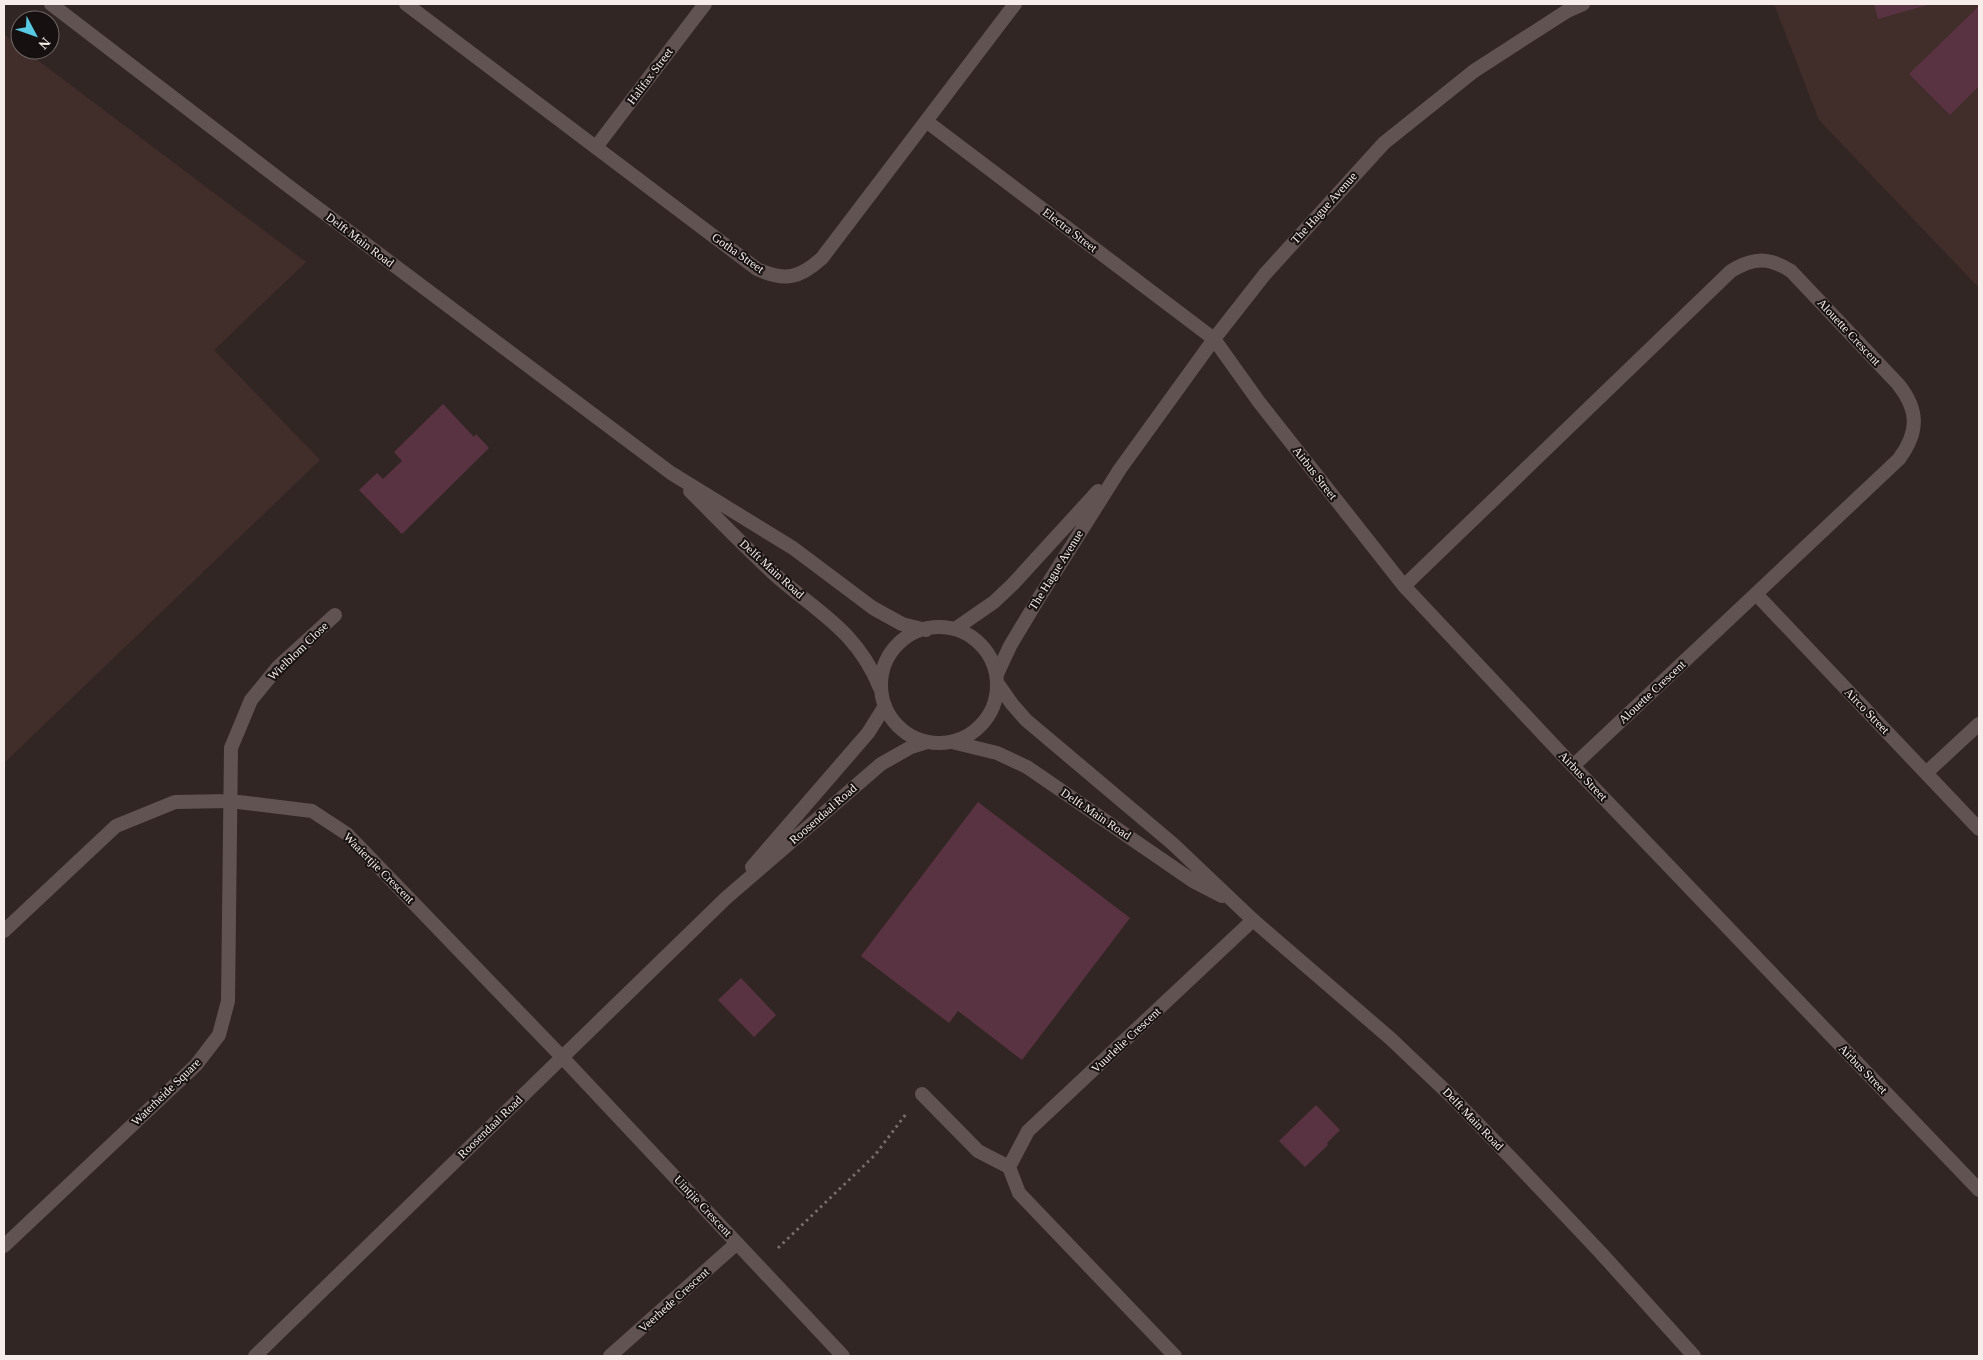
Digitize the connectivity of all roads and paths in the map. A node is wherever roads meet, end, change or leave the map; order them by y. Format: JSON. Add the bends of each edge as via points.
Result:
{"nodes":[{"id":1,"x":51,"y":4,"type":"edge"},
{"id":2,"x":406,"y":4,"type":"edge"},
{"id":3,"x":705,"y":4,"type":"edge"},
{"id":4,"x":1015,"y":4,"type":"edge"},
{"id":5,"x":1583,"y":4,"type":"edge"},
{"id":6,"x":926,"y":121,"type":"junction"},
{"id":7,"x":596,"y":147,"type":"junction"},
{"id":8,"x":1214,"y":339,"type":"junction"},
{"id":9,"x":1120,"y":469,"type":"junction"},
{"id":10,"x":671,"y":474,"type":"junction"},
{"id":11,"x":1404,"y":586,"type":"junction"},
{"id":12,"x":1756,"y":594,"type":"junction"},
{"id":13,"x":335,"y":615,"type":"dead end"},
{"id":14,"x":955,"y":629,"type":"junction"},
{"id":15,"x":926,"y":630,"type":"junction"},
{"id":16,"x":997,"y":679,"type":"junction"},
{"id":17,"x":883,"y":700,"type":"junction"},
{"id":18,"x":1979,"y":724,"type":"edge"},
{"id":19,"x":926,"y":742,"type":"junction"},
{"id":20,"x":952,"y":742,"type":"junction"},
{"id":21,"x":1573,"y":766,"type":"junction"},
{"id":22,"x":1926,"y":773,"type":"junction"},
{"id":23,"x":230,"y":801,"type":"junction"},
{"id":24,"x":1979,"y":829,"type":"edge"},
{"id":25,"x":726,"y":898,"type":"junction"},
{"id":26,"x":1233,"y":902,"type":"junction"},
{"id":27,"x":1253,"y":920,"type":"junction"},
{"id":28,"x":4,"y":931,"type":"edge"},
{"id":29,"x":562,"y":1057,"type":"junction"},
{"id":30,"x":922,"y":1094,"type":"joint"},
{"id":31,"x":1008,"y":1167,"type":"junction"},
{"id":32,"x":1979,"y":1190,"type":"edge"},
{"id":33,"x":737,"y":1243,"type":"junction"},
{"id":34,"x":4,"y":1246,"type":"edge"},
{"id":35,"x":759,"y":1266,"type":"junction"},
{"id":36,"x":255,"y":1356,"type":"edge"},
{"id":37,"x":610,"y":1356,"type":"edge"},
{"id":38,"x":843,"y":1356,"type":"edge"},
{"id":39,"x":1175,"y":1356,"type":"edge"},
{"id":40,"x":1694,"y":1356,"type":"edge"}],
"edges":[{"from":1,"to":10,"type":"street","name":"Delft Main Road"},
{"from":2,"to":7,"type":"street","name":"Gotha Street"},
{"from":3,"to":7,"type":"street","name":"Halifax Street"},
{"from":4,"to":6,"type":"street","name":"Gotha Street"},
{"from":5,"to":8,"type":"street","name":"The Hague Avenue","via":[[1474,71],[1384,143],[1272,267]]},
{"from":6,"to":7,"type":"street","name":"Gotha Street","via":[[822,258],[795,276],[769,275],[757,269]]},
{"from":6,"to":8,"type":"street","name":"Electra Street"},
{"from":8,"to":9,"type":"street","name":"The Hague Avenue"},
{"from":8,"to":11,"type":"street","name":"Airbus Street"},
{"from":9,"to":14,"type":"street","name":"The Hague Avenue","via":[[1007,590],[976,617]]},
{"from":9,"to":16,"type":"street","name":"The Hague Avenue","via":[[1036,601],[1010,646]]},
{"from":10,"to":15,"type":"street","name":"Delft Main Road","via":[[793,548],[873,608],[902,624]]},
{"from":10,"to":17,"type":"street","name":"Delft Main Road","via":[[772,572],[851,639],[874,673]]},
{"from":11,"to":12,"type":"street","name":"Alouette Crescent","via":[[1731,271],[1753,260],[1764,260],[1779,263],[1791,271],[1898,384],[1912,404],[1914,417],[1908,447],[1899,459]]},
{"from":11,"to":21,"type":"street","name":"Airbus Street"},
{"from":12,"to":21,"type":"street","name":"Alouette Crescent"},
{"from":12,"to":22,"type":"street","name":"Airco Street"},
{"from":13,"to":23,"type":"street","name":"Wielblom Close","via":[[278,667],[251,700],[231,748]]},
{"from":14,"to":15,"type":"street","via":[[936,627]]},
{"from":14,"to":16,"type":"street","via":[[982,646],[991,659]]},
{"from":15,"to":17,"type":"street","via":[[901,642],[889,657],[882,675]]},
{"from":16,"to":20,"type":"street","via":[[992,710],[982,724]]},
{"from":16,"to":26,"type":"street","name":"Delft Main Road","via":[[1026,720],[1173,844]]},
{"from":17,"to":19,"type":"street","via":[[901,729]]},
{"from":17,"to":25,"type":"street","name":"Roosendaal Road","via":[[868,732]]},
{"from":18,"to":22,"type":"street"},
{"from":19,"to":20,"type":"street"},
{"from":19,"to":25,"type":"street","name":"Roosendaal Road","via":[[881,764]]},
{"from":20,"to":26,"type":"street","name":"Delft Main Road","via":[[997,753],[1027,767],[1193,881]]},
{"from":21,"to":32,"type":"street","name":"Airbus Street"},
{"from":22,"to":24,"type":"street","name":"Airco Street"},
{"from":23,"to":28,"type":"street","name":"Waaiertjie Crescent","via":[[175,802],[116,826]]},
{"from":23,"to":29,"type":"street","name":"Waaiertjie Crescent","via":[[312,810],[347,834]]},
{"from":23,"to":34,"type":"street","name":"Waterheide Square","via":[[228,1001],[219,1035],[196,1066]]},
{"from":25,"to":29,"type":"street","name":"Roosendaal Road"},
{"from":26,"to":27,"type":"street","name":"Delft Main Road"},
{"from":27,"to":31,"type":"street","name":"Vuurlelie Crescent","via":[[1028,1131]]},
{"from":27,"to":40,"type":"street","name":"Delft Main Road","via":[[1377,1026],[1453,1098]]},
{"from":29,"to":33,"type":"street","name":"Uintjie Crescent"},
{"from":29,"to":36,"type":"street","name":"Roosendaal Road"},
{"from":30,"to":31,"type":"street","via":[[978,1151]]},
{"from":30,"to":35,"type":"path","via":[[875,1155]]},
{"from":31,"to":39,"type":"street","via":[[1019,1193]]},
{"from":33,"to":35,"type":"street","name":"Uintjie Crescent"},
{"from":33,"to":37,"type":"street","name":"Veerhede Crescent"},
{"from":35,"to":38,"type":"street","name":"Uintjie Crescent"}]}
